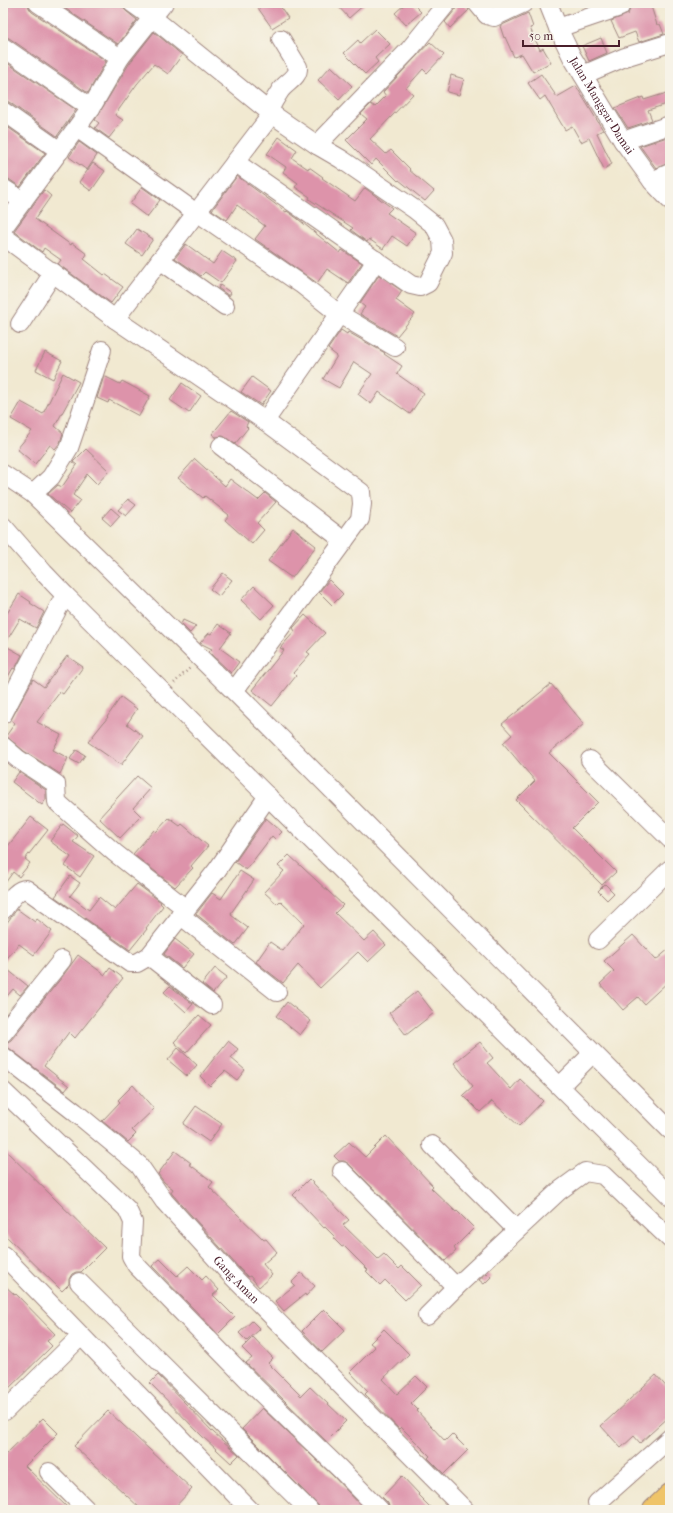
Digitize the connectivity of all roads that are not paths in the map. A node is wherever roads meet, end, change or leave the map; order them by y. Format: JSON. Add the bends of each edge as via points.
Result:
{"nodes":[{"id":1,"x":38,"y":3,"type":"edge"},
{"id":2,"x":132,"y":3,"type":"edge"},
{"id":3,"x":164,"y":3,"type":"edge"},
{"id":4,"x":447,"y":3,"type":"edge"},
{"id":5,"x":477,"y":3,"type":"edge"},
{"id":6,"x":524,"y":3,"type":"edge"},
{"id":7,"x":548,"y":3,"type":"edge"},
{"id":8,"x":620,"y":7,"type":"dead end"},
{"id":9,"x":153,"y":18,"type":"junction"},
{"id":10,"x":558,"y":28,"type":"junction"},
{"id":11,"x":281,"y":39,"type":"dead end"},
{"id":12,"x":670,"y":43,"type":"edge"},
{"id":13,"x":3,"y":47,"type":"edge"},
{"id":14,"x":120,"y":58,"type":"junction"},
{"id":15,"x":583,"y":75,"type":"junction"},
{"id":16,"x":91,"y":108,"type":"junction"},
{"id":17,"x":266,"y":109,"type":"junction"},
{"id":18,"x":3,"y":111,"type":"edge"},
{"id":19,"x":670,"y":125,"type":"edge"},
{"id":20,"x":77,"y":128,"type":"junction"},
{"id":21,"x":623,"y":141,"type":"junction"},
{"id":22,"x":317,"y":145,"type":"junction"},
{"id":23,"x":60,"y":151,"type":"junction"},
{"id":24,"x":235,"y":162,"type":"junction"},
{"id":25,"x":670,"y":173,"type":"edge"},
{"id":26,"x":652,"y":181,"type":"junction"},
{"id":27,"x":3,"y":188,"type":"edge"},
{"id":28,"x":670,"y":200,"type":"edge"},
{"id":29,"x":22,"y":201,"type":"junction"},
{"id":30,"x":192,"y":210,"type":"junction"},
{"id":31,"x":3,"y":228,"type":"edge"},
{"id":32,"x":3,"y":236,"type":"edge"},
{"id":33,"x":160,"y":260,"type":"junction"},
{"id":34,"x":376,"y":260,"type":"junction"},
{"id":35,"x":53,"y":273,"type":"junction"},
{"id":36,"x":225,"y":306,"type":"dead end"},
{"id":37,"x":339,"y":314,"type":"junction"},
{"id":38,"x":115,"y":319,"type":"junction"},
{"id":39,"x":20,"y":324,"type":"dead end"},
{"id":40,"x":395,"y":347,"type":"dead end"},
{"id":41,"x":102,"y":350,"type":"dead end"},
{"id":42,"x":266,"y":421,"type":"junction"},
{"id":43,"x":221,"y":446,"type":"dead end"},
{"id":44,"x":3,"y":474,"type":"edge"},
{"id":45,"x":33,"y":494,"type":"junction"},
{"id":46,"x":3,"y":526,"type":"edge"},
{"id":47,"x":344,"y":541,"type":"junction"},
{"id":48,"x":65,"y":595,"type":"junction"},
{"id":49,"x":234,"y":691,"type":"junction"},
{"id":50,"x":3,"y":714,"type":"edge"},
{"id":51,"x":3,"y":746,"type":"edge"},
{"id":52,"x":590,"y":760,"type":"dead end"},
{"id":53,"x":268,"y":796,"type":"junction"},
{"id":54,"x":670,"y":839,"type":"edge"},
{"id":55,"x":670,"y":869,"type":"edge"},
{"id":56,"x":3,"y":910,"type":"edge"},
{"id":57,"x":182,"y":912,"type":"junction"},
{"id":58,"x":598,"y":940,"type":"dead end"},
{"id":59,"x":149,"y":956,"type":"junction"},
{"id":60,"x":62,"y":960,"type":"dead end"},
{"id":61,"x":277,"y":992,"type":"dead end"},
{"id":62,"x":212,"y":1005,"type":"dead end"},
{"id":63,"x":3,"y":1033,"type":"edge"},
{"id":64,"x":593,"y":1053,"type":"junction"},
{"id":65,"x":3,"y":1056,"type":"edge"},
{"id":66,"x":560,"y":1086,"type":"junction"},
{"id":67,"x":3,"y":1091,"type":"edge"},
{"id":68,"x":670,"y":1130,"type":"edge"},
{"id":69,"x":432,"y":1145,"type":"dead end"},
{"id":70,"x":342,"y":1171,"type":"dead end"},
{"id":71,"x":670,"y":1196,"type":"edge"},
{"id":72,"x":517,"y":1230,"type":"junction"},
{"id":73,"x":670,"y":1239,"type":"edge"},
{"id":74,"x":3,"y":1255,"type":"edge"},
{"id":75,"x":79,"y":1282,"type":"dead end"},
{"id":76,"x":456,"y":1287,"type":"junction"},
{"id":77,"x":428,"y":1316,"type":"dead end"},
{"id":78,"x":81,"y":1336,"type":"junction"},
{"id":79,"x":5,"y":1410,"type":"dead end"},
{"id":80,"x":670,"y":1438,"type":"edge"},
{"id":81,"x":50,"y":1472,"type":"dead end"},
{"id":82,"x":670,"y":1496,"type":"edge"},
{"id":83,"x":597,"y":1503,"type":"dead end"},
{"id":84,"x":87,"y":1510,"type":"edge"},
{"id":85,"x":250,"y":1510,"type":"edge"},
{"id":86,"x":309,"y":1510,"type":"edge"},
{"id":87,"x":380,"y":1510,"type":"edge"},
{"id":88,"x":465,"y":1510,"type":"edge"},
{"id":89,"x":654,"y":1510,"type":"edge"}],
"edges":[{"from":1,"to":14,"type":"street"},
{"from":2,"to":9,"type":"street"},
{"from":3,"to":9,"type":"street"},
{"from":4,"to":22,"type":"street","via":[[408,50]]},
{"from":5,"to":6,"type":"street","via":[[487,15],[494,17]]},
{"from":7,"to":10,"type":"street","name":"Jalan Manggar Damai"},
{"from":8,"to":10,"type":"street"},
{"from":9,"to":14,"type":"street"},
{"from":9,"to":17,"type":"street"},
{"from":10,"to":15,"type":"street","name":"Jalan Manggar Damai"},
{"from":11,"to":17,"type":"street","via":[[298,71]]},
{"from":12,"to":15,"type":"street","via":[[625,57]]},
{"from":13,"to":16,"type":"street"},
{"from":14,"to":16,"type":"street"},
{"from":15,"to":21,"type":"street","name":"Jalan Manggar Damai"},
{"from":16,"to":20,"type":"street"},
{"from":17,"to":22,"type":"street"},
{"from":17,"to":24,"type":"street"},
{"from":18,"to":23,"type":"street"},
{"from":19,"to":21,"type":"street"},
{"from":20,"to":23,"type":"street"},
{"from":20,"to":30,"type":"street"},
{"from":21,"to":26,"type":"street","name":"Jalan Manggar Damai"},
{"from":22,"to":34,"type":"street","via":[[434,224],[442,240],[443,253],[428,283],[420,287],[411,285]]},
{"from":23,"to":29,"type":"street"},
{"from":24,"to":30,"type":"street"},
{"from":24,"to":34,"type":"street"},
{"from":25,"to":26,"type":"street"},
{"from":26,"to":28,"type":"street","name":"Jalan Manggar Damai"},
{"from":27,"to":29,"type":"street"},
{"from":29,"to":31,"type":"street"},
{"from":30,"to":33,"type":"street"},
{"from":30,"to":37,"type":"street","via":[[301,284]]},
{"from":32,"to":35,"type":"street"},
{"from":33,"to":36,"type":"street"},
{"from":33,"to":38,"type":"street"},
{"from":34,"to":37,"type":"street"},
{"from":35,"to":38,"type":"street"},
{"from":35,"to":39,"type":"street"},
{"from":37,"to":40,"type":"street"},
{"from":37,"to":42,"type":"street"},
{"from":38,"to":42,"type":"street"},
{"from":41,"to":45,"type":"street","via":[[69,448],[51,477]]},
{"from":42,"to":47,"type":"street","via":[[361,492],[360,519]]},
{"from":43,"to":47,"type":"street"},
{"from":44,"to":45,"type":"street"},
{"from":45,"to":49,"type":"street"},
{"from":46,"to":48,"type":"street"},
{"from":47,"to":49,"type":"street"},
{"from":48,"to":50,"type":"street"},
{"from":48,"to":53,"type":"street"},
{"from":49,"to":64,"type":"street"},
{"from":51,"to":57,"type":"street","via":[[56,784],[57,802]]},
{"from":52,"to":54,"type":"street"},
{"from":53,"to":57,"type":"street","via":[[216,870]]},
{"from":53,"to":66,"type":"street"},
{"from":55,"to":58,"type":"street"},
{"from":56,"to":59,"type":"street","via":[[18,891],[29,890],[130,963],[137,963]]},
{"from":57,"to":59,"type":"street"},
{"from":57,"to":61,"type":"street"},
{"from":59,"to":62,"type":"street"},
{"from":60,"to":63,"type":"street"},
{"from":64,"to":66,"type":"street"},
{"from":64,"to":68,"type":"street"},
{"from":65,"to":88,"type":"street","name":"Gang Aman","via":[[138,1165],[164,1201],[231,1275]]},
{"from":66,"to":71,"type":"street"},
{"from":67,"to":87,"type":"street","via":[[127,1209],[133,1222],[131,1256],[136,1265]]},
{"from":69,"to":72,"type":"street"},
{"from":70,"to":76,"type":"street"},
{"from":72,"to":73,"type":"street","via":[[559,1191],[585,1172],[603,1175]]},
{"from":72,"to":76,"type":"street"},
{"from":74,"to":78,"type":"street"},
{"from":75,"to":86,"type":"street"},
{"from":76,"to":77,"type":"street"},
{"from":78,"to":79,"type":"street"},
{"from":78,"to":85,"type":"street"},
{"from":80,"to":83,"type":"street"},
{"from":81,"to":84,"type":"street"},
{"from":82,"to":89,"type":"highway"}]}
